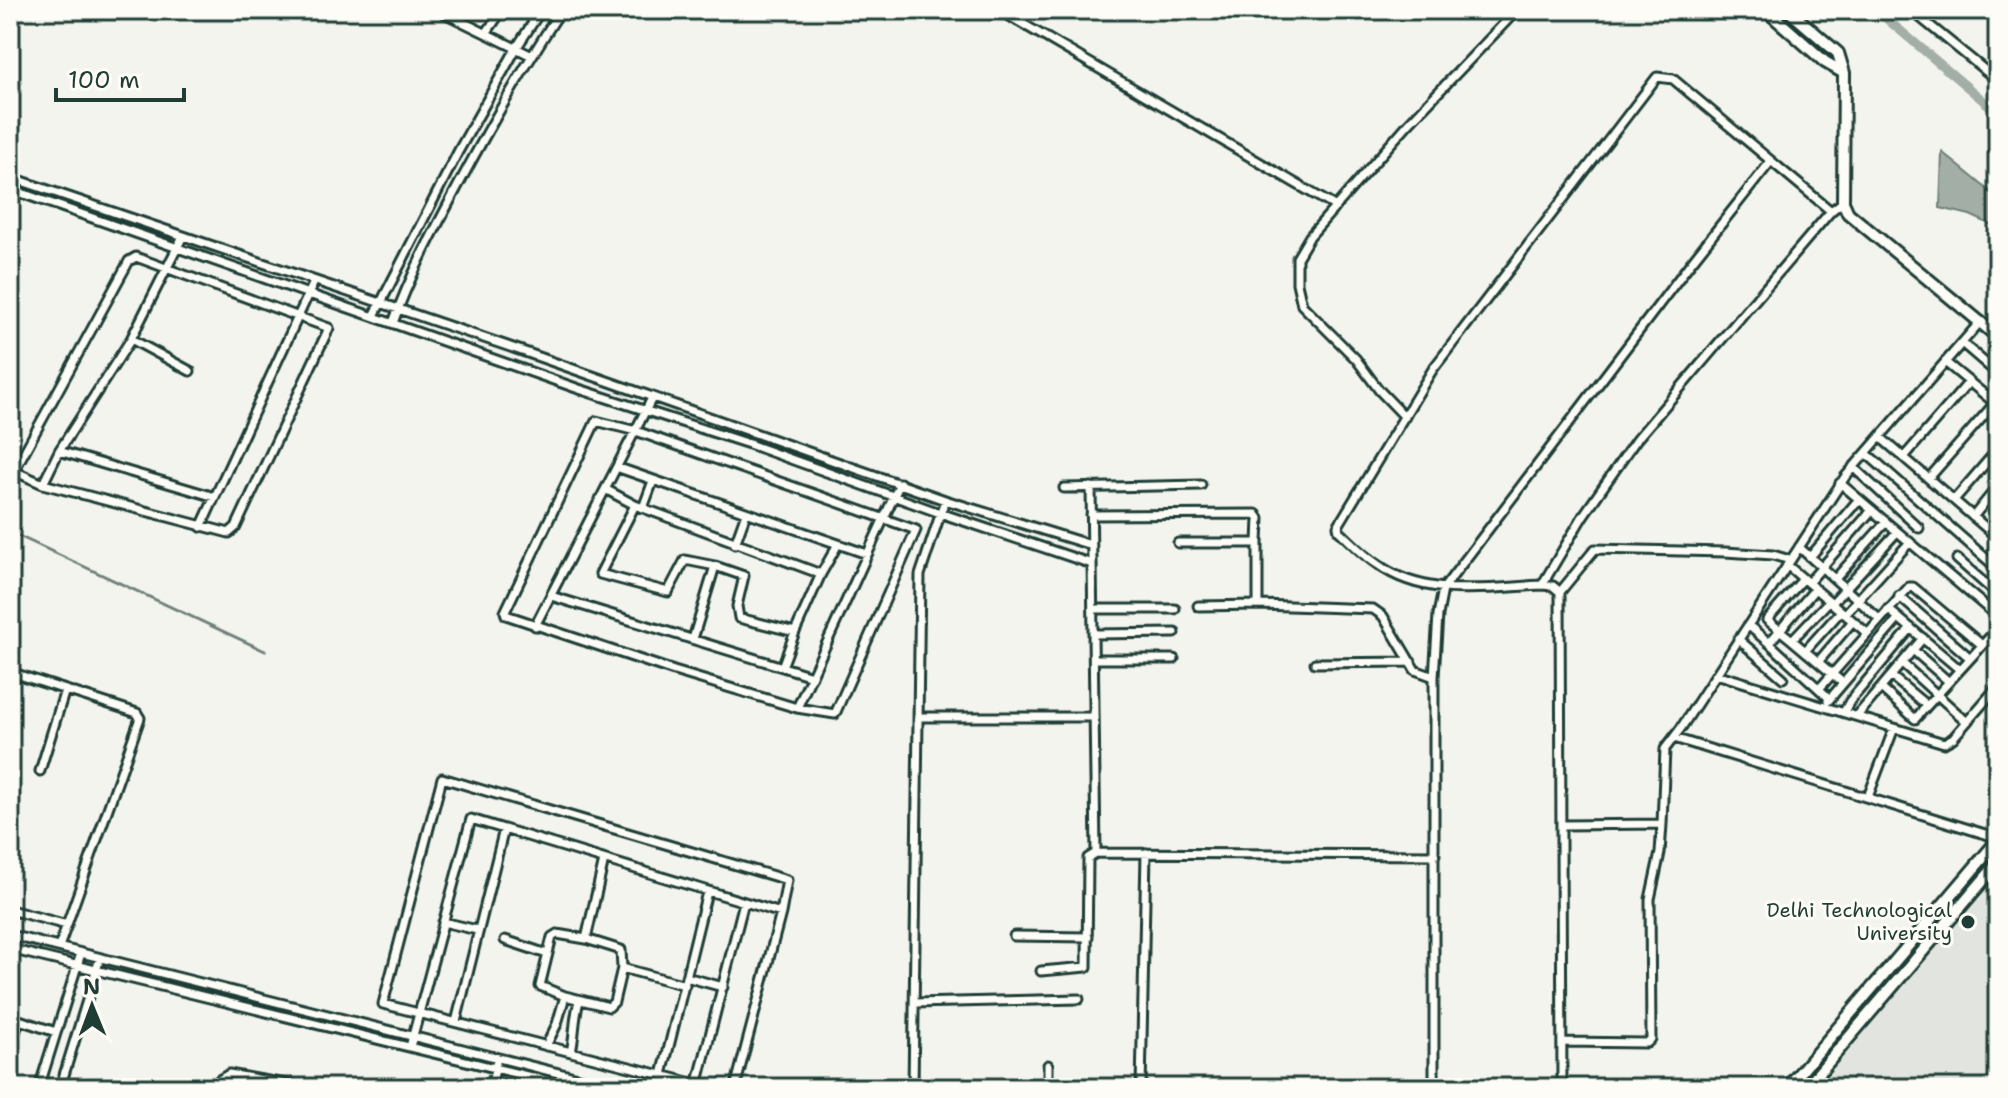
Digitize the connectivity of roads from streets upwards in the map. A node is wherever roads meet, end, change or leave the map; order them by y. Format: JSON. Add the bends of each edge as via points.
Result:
{"nodes":[{"id":1,"x":438,"y":10,"type":"edge"},
{"id":2,"x":502,"y":10,"type":"edge"},
{"id":3,"x":541,"y":10,"type":"edge"},
{"id":4,"x":561,"y":10,"type":"edge"},
{"id":5,"x":999,"y":10,"type":"edge"},
{"id":6,"x":1517,"y":10,"type":"edge"},
{"id":7,"x":1766,"y":10,"type":"edge"},
{"id":8,"x":1788,"y":10,"type":"edge"},
{"id":9,"x":1911,"y":10,"type":"edge"},
{"id":10,"x":487,"y":32,"type":"junction"},
{"id":11,"x":517,"y":47,"type":"junction"},
{"id":12,"x":530,"y":55,"type":"junction"},
{"id":13,"x":1844,"y":73,"type":"junction"},
{"id":14,"x":1998,"y":81,"type":"edge"},
{"id":15,"x":1771,"y":161,"type":"junction"},
{"id":16,"x":10,"y":177,"type":"edge"},
{"id":17,"x":10,"y":189,"type":"edge"},
{"id":18,"x":1843,"y":202,"type":"junction"},
{"id":19,"x":1336,"y":207,"type":"junction"},
{"id":20,"x":1831,"y":211,"type":"junction"},
{"id":21,"x":183,"y":236,"type":"junction"},
{"id":22,"x":178,"y":250,"type":"junction"},
{"id":23,"x":168,"y":268,"type":"junction"},
{"id":24,"x":314,"y":282,"type":"junction"},
{"id":25,"x":309,"y":292,"type":"junction"},
{"id":26,"x":379,"y":303,"type":"junction"},
{"id":27,"x":398,"y":310,"type":"junction"},
{"id":28,"x":299,"y":315,"type":"junction"},
{"id":29,"x":374,"y":316,"type":"junction"},
{"id":30,"x":1981,"y":321,"type":"junction"},
{"id":31,"x":393,"y":323,"type":"junction"},
{"id":32,"x":1998,"y":337,"type":"edge"},
{"id":33,"x":131,"y":339,"type":"junction"},
{"id":34,"x":1962,"y":343,"type":"junction"},
{"id":35,"x":1945,"y":362,"type":"junction"},
{"id":36,"x":190,"y":371,"type":"dead end"},
{"id":37,"x":1998,"y":374,"type":"edge"},
{"id":38,"x":1969,"y":382,"type":"junction"},
{"id":39,"x":652,"y":398,"type":"junction"},
{"id":40,"x":1996,"y":405,"type":"edge"},
{"id":41,"x":646,"y":410,"type":"junction"},
{"id":42,"x":1405,"y":417,"type":"junction"},
{"id":43,"x":636,"y":431,"type":"junction"},
{"id":44,"x":1880,"y":437,"type":"junction"},
{"id":45,"x":1998,"y":449,"type":"edge"},
{"id":46,"x":59,"y":451,"type":"junction"},
{"id":47,"x":1866,"y":453,"type":"junction"},
{"id":48,"x":1904,"y":457,"type":"junction"},
{"id":49,"x":1853,"y":467,"type":"junction"},
{"id":50,"x":619,"y":468,"type":"junction"},
{"id":51,"x":1929,"y":478,"type":"junction"},
{"id":52,"x":653,"y":481,"type":"junction"},
{"id":53,"x":900,"y":483,"type":"junction"},
{"id":54,"x":1840,"y":483,"type":"junction"},
{"id":55,"x":43,"y":484,"type":"junction"},
{"id":56,"x":1201,"y":485,"type":"dead end"},
{"id":57,"x":1998,"y":486,"type":"edge"},
{"id":58,"x":1091,"y":487,"type":"junction"},
{"id":59,"x":1064,"y":488,"type":"dead end"},
{"id":60,"x":607,"y":490,"type":"junction"},
{"id":61,"x":893,"y":495,"type":"junction"},
{"id":62,"x":215,"y":497,"type":"junction"},
{"id":63,"x":1859,"y":499,"type":"junction"},
{"id":64,"x":945,"y":500,"type":"junction"},
{"id":65,"x":1954,"y":500,"type":"junction"},
{"id":66,"x":639,"y":506,"type":"junction"},
{"id":67,"x":1872,"y":510,"type":"junction"},
{"id":68,"x":746,"y":513,"type":"junction"},
{"id":69,"x":940,"y":513,"type":"junction"},
{"id":70,"x":1091,"y":515,"type":"junction"},
{"id":71,"x":884,"y":517,"type":"junction"},
{"id":72,"x":1973,"y":517,"type":"junction"},
{"id":73,"x":1886,"y":522,"type":"junction"},
{"id":74,"x":201,"y":527,"type":"junction"},
{"id":75,"x":1919,"y":528,"type":"dead end"},
{"id":76,"x":1897,"y":532,"type":"junction"},
{"id":77,"x":1998,"y":538,"type":"edge"},
{"id":78,"x":1910,"y":542,"type":"junction"},
{"id":79,"x":1178,"y":543,"type":"dead end"},
{"id":80,"x":1258,"y":543,"type":"junction"},
{"id":81,"x":735,"y":544,"type":"junction"},
{"id":82,"x":838,"y":544,"type":"junction"},
{"id":83,"x":1091,"y":545,"type":"junction"},
{"id":84,"x":1799,"y":547,"type":"junction"},
{"id":85,"x":867,"y":554,"type":"junction"},
{"id":86,"x":1810,"y":557,"type":"junction"},
{"id":87,"x":1957,"y":559,"type":"dead end"},
{"id":88,"x":1788,"y":563,"type":"junction"},
{"id":89,"x":1092,"y":564,"type":"junction"},
{"id":90,"x":715,"y":566,"type":"junction"},
{"id":91,"x":1822,"y":567,"type":"junction"},
{"id":92,"x":1998,"y":569,"type":"edge"},
{"id":93,"x":821,"y":574,"type":"junction"},
{"id":94,"x":1835,"y":579,"type":"junction"},
{"id":95,"x":1809,"y":584,"type":"junction"},
{"id":96,"x":1542,"y":585,"type":"junction"},
{"id":97,"x":1845,"y":588,"type":"junction"},
{"id":98,"x":1443,"y":589,"type":"junction"},
{"id":99,"x":1560,"y":592,"type":"junction"},
{"id":100,"x":1998,"y":595,"type":"edge"},
{"id":101,"x":551,"y":596,"type":"junction"},
{"id":102,"x":1899,"y":596,"type":"junction"},
{"id":103,"x":1859,"y":600,"type":"junction"},
{"id":104,"x":1830,"y":602,"type":"junction"},
{"id":105,"x":1258,"y":605,"type":"junction"},
{"id":106,"x":1198,"y":606,"type":"dead end"},
{"id":107,"x":1093,"y":609,"type":"junction"},
{"id":108,"x":1175,"y":609,"type":"dead end"},
{"id":109,"x":1888,"y":609,"type":"junction"},
{"id":110,"x":1757,"y":610,"type":"junction"},
{"id":111,"x":1843,"y":613,"type":"junction"},
{"id":112,"x":1998,"y":617,"type":"edge"},
{"id":113,"x":1899,"y":618,"type":"junction"},
{"id":114,"x":1879,"y":619,"type":"junction"},
{"id":115,"x":1767,"y":620,"type":"junction"},
{"id":116,"x":1853,"y":621,"type":"junction"},
{"id":117,"x":1748,"y":625,"type":"junction"},
{"id":118,"x":535,"y":626,"type":"junction"},
{"id":119,"x":1911,"y":628,"type":"junction"},
{"id":120,"x":1998,"y":628,"type":"edge"},
{"id":121,"x":1778,"y":630,"type":"junction"},
{"id":122,"x":795,"y":632,"type":"junction"},
{"id":123,"x":1175,"y":633,"type":"dead end"},
{"id":124,"x":1867,"y":633,"type":"junction"},
{"id":125,"x":1094,"y":634,"type":"junction"},
{"id":126,"x":1923,"y":638,"type":"junction"},
{"id":127,"x":693,"y":639,"type":"junction"},
{"id":128,"x":1738,"y":639,"type":"junction"},
{"id":129,"x":1792,"y":640,"type":"junction"},
{"id":130,"x":1769,"y":643,"type":"junction"},
{"id":131,"x":1982,"y":645,"type":"junction"},
{"id":132,"x":1913,"y":650,"type":"junction"},
{"id":133,"x":1805,"y":651,"type":"junction"},
{"id":134,"x":1970,"y":658,"type":"junction"},
{"id":135,"x":1094,"y":659,"type":"junction"},
{"id":136,"x":1174,"y":659,"type":"dead end"},
{"id":137,"x":1411,"y":662,"type":"junction"},
{"id":138,"x":1818,"y":662,"type":"junction"},
{"id":139,"x":1315,"y":663,"type":"dead end"},
{"id":140,"x":1902,"y":663,"type":"junction"},
{"id":141,"x":782,"y":667,"type":"junction"},
{"id":142,"x":1959,"y":669,"type":"junction"},
{"id":143,"x":10,"y":672,"type":"edge"},
{"id":144,"x":1831,"y":673,"type":"junction"},
{"id":145,"x":1716,"y":674,"type":"junction"},
{"id":146,"x":812,"y":676,"type":"junction"},
{"id":147,"x":1432,"y":676,"type":"junction"},
{"id":148,"x":1891,"y":676,"type":"junction"},
{"id":149,"x":1783,"y":678,"type":"dead end"},
{"id":150,"x":1948,"y":681,"type":"junction"},
{"id":151,"x":1843,"y":683,"type":"junction"},
{"id":152,"x":1998,"y":686,"type":"edge"},
{"id":153,"x":1881,"y":688,"type":"junction"},
{"id":154,"x":1819,"y":689,"type":"junction"},
{"id":155,"x":65,"y":690,"type":"junction"},
{"id":156,"x":1936,"y":693,"type":"junction"},
{"id":157,"x":1830,"y":699,"type":"junction"},
{"id":158,"x":1926,"y":705,"type":"junction"},
{"id":159,"x":1824,"y":706,"type":"junction"},
{"id":160,"x":797,"y":708,"type":"junction"},
{"id":161,"x":1844,"y":712,"type":"junction"},
{"id":162,"x":1857,"y":716,"type":"junction"},
{"id":163,"x":918,"y":717,"type":"junction"},
{"id":164,"x":1094,"y":717,"type":"junction"},
{"id":165,"x":1915,"y":719,"type":"junction"},
{"id":166,"x":1967,"y":722,"type":"junction"},
{"id":167,"x":1894,"y":728,"type":"junction"},
{"id":168,"x":1913,"y":734,"type":"junction"},
{"id":169,"x":1674,"y":738,"type":"junction"},
{"id":170,"x":40,"y":771,"type":"dead end"},
{"id":171,"x":1868,"y":797,"type":"junction"},
{"id":172,"x":1662,"y":824,"type":"junction"},
{"id":173,"x":1562,"y":825,"type":"junction"},
{"id":174,"x":14,"y":827,"type":"dead end"},
{"id":175,"x":504,"y":829,"type":"junction"},
{"id":176,"x":1998,"y":839,"type":"edge"},
{"id":177,"x":10,"y":841,"type":"edge"},
{"id":178,"x":1096,"y":853,"type":"junction"},
{"id":179,"x":1146,"y":853,"type":"junction"},
{"id":180,"x":1435,"y":855,"type":"junction"},
{"id":181,"x":604,"y":860,"type":"junction"},
{"id":182,"x":1998,"y":863,"type":"edge"},
{"id":183,"x":707,"y":892,"type":"junction"},
{"id":184,"x":744,"y":902,"type":"junction"},
{"id":185,"x":10,"y":910,"type":"edge"},
{"id":186,"x":781,"y":913,"type":"junction"},
{"id":187,"x":443,"y":922,"type":"junction"},
{"id":188,"x":67,"y":925,"type":"junction"},
{"id":189,"x":477,"y":930,"type":"junction"},
{"id":190,"x":10,"y":935,"type":"edge"},
{"id":191,"x":1014,"y":936,"type":"dead end"},
{"id":192,"x":1088,"y":937,"type":"junction"},
{"id":193,"x":586,"y":939,"type":"junction"},
{"id":194,"x":505,"y":940,"type":"dead end"},
{"id":195,"x":59,"y":947,"type":"junction"},
{"id":196,"x":10,"y":949,"type":"edge"},
{"id":197,"x":81,"y":953,"type":"junction"},
{"id":198,"x":547,"y":954,"type":"junction"},
{"id":199,"x":100,"y":958,"type":"junction"},
{"id":200,"x":77,"y":967,"type":"junction"},
{"id":201,"x":622,"y":968,"type":"junction"},
{"id":202,"x":96,"y":971,"type":"junction"},
{"id":203,"x":1041,"y":971,"type":"dead end"},
{"id":204,"x":686,"y":981,"type":"junction"},
{"id":205,"x":723,"y":987,"type":"junction"},
{"id":206,"x":565,"y":996,"type":"junction"},
{"id":207,"x":1079,"y":999,"type":"dead end"},
{"id":208,"x":579,"y":1001,"type":"junction"},
{"id":209,"x":914,"y":1003,"type":"junction"},
{"id":210,"x":419,"y":1013,"type":"junction"},
{"id":211,"x":14,"y":1019,"type":"edge"},
{"id":212,"x":456,"y":1022,"type":"junction"},
{"id":213,"x":56,"y":1032,"type":"junction"},
{"id":214,"x":413,"y":1036,"type":"junction"},
{"id":215,"x":1562,"y":1042,"type":"junction"},
{"id":216,"x":546,"y":1046,"type":"junction"},
{"id":217,"x":410,"y":1047,"type":"junction"},
{"id":218,"x":10,"y":1049,"type":"edge"},
{"id":219,"x":571,"y":1052,"type":"junction"},
{"id":220,"x":498,"y":1058,"type":"junction"},
{"id":221,"x":1048,"y":1065,"type":"dead end"},
{"id":222,"x":495,"y":1068,"type":"junction"},
{"id":223,"x":662,"y":1075,"type":"junction"},
{"id":224,"x":253,"y":1078,"type":"junction"},
{"id":225,"x":280,"y":1086,"type":"edge"},
{"id":226,"x":697,"y":1086,"type":"edge"},
{"id":227,"x":39,"y":1088,"type":"edge"},
{"id":228,"x":60,"y":1088,"type":"edge"},
{"id":229,"x":217,"y":1088,"type":"edge"},
{"id":230,"x":251,"y":1088,"type":"edge"},
{"id":231,"x":308,"y":1088,"type":"edge"},
{"id":232,"x":491,"y":1088,"type":"edge"},
{"id":233,"x":576,"y":1088,"type":"edge"},
{"id":234,"x":618,"y":1088,"type":"edge"},
{"id":235,"x":712,"y":1088,"type":"edge"},
{"id":236,"x":735,"y":1088,"type":"edge"},
{"id":237,"x":913,"y":1088,"type":"edge"},
{"id":238,"x":1048,"y":1088,"type":"edge"},
{"id":239,"x":1141,"y":1088,"type":"edge"},
{"id":240,"x":1434,"y":1088,"type":"edge"},
{"id":241,"x":1562,"y":1088,"type":"edge"},
{"id":242,"x":1787,"y":1088,"type":"edge"},
{"id":243,"x":1806,"y":1088,"type":"edge"}],
"edges":[{"from":1,"to":10,"type":"street"},
{"from":2,"to":10,"type":"street"},
{"from":3,"to":11,"type":"street"},
{"from":4,"to":12,"type":"street"},
{"from":5,"to":19,"type":"street"},
{"from":6,"to":19,"type":"street"},
{"from":7,"to":13,"type":"street"},
{"from":8,"to":13,"type":"street","via":[[1838,53]]},
{"from":9,"to":14,"type":"street"},
{"from":10,"to":11,"type":"street"},
{"from":11,"to":12,"type":"street"},
{"from":11,"to":26,"type":"street"},
{"from":12,"to":27,"type":"street"},
{"from":13,"to":18,"type":"street"},
{"from":15,"to":20,"type":"street"},
{"from":15,"to":42,"type":"street","via":[[1673,79],[1657,77],[1455,339]]},
{"from":15,"to":98,"type":"street"},
{"from":16,"to":21,"type":"street"},
{"from":17,"to":22,"type":"street"},
{"from":18,"to":20,"type":"street"},
{"from":18,"to":30,"type":"street","via":[[1848,213]]},
{"from":19,"to":42,"type":"street","via":[[1299,252],[1300,301]]},
{"from":20,"to":96,"type":"street","via":[[1636,440]]},
{"from":21,"to":22,"type":"street"},
{"from":21,"to":24,"type":"street"},
{"from":22,"to":23,"type":"street"},
{"from":22,"to":25,"type":"street"},
{"from":23,"to":28,"type":"street"},
{"from":23,"to":33,"type":"street"},
{"from":23,"to":55,"type":"street","via":[[136,257],[129,261],[14,468]]},
{"from":24,"to":25,"type":"street"},
{"from":24,"to":26,"type":"street"},
{"from":25,"to":28,"type":"street"},
{"from":25,"to":29,"type":"street"},
{"from":26,"to":27,"type":"street"},
{"from":26,"to":29,"type":"street"},
{"from":27,"to":31,"type":"street"},
{"from":27,"to":39,"type":"street"},
{"from":28,"to":62,"type":"street"},
{"from":28,"to":74,"type":"street","via":[[329,330],[234,530]]},
{"from":29,"to":31,"type":"street"},
{"from":30,"to":32,"type":"street"},
{"from":30,"to":34,"type":"street"},
{"from":31,"to":41,"type":"street"},
{"from":33,"to":36,"type":"street"},
{"from":33,"to":46,"type":"street"},
{"from":34,"to":35,"type":"street"},
{"from":34,"to":37,"type":"street"},
{"from":35,"to":38,"type":"street"},
{"from":35,"to":44,"type":"street"},
{"from":38,"to":40,"type":"street"},
{"from":38,"to":48,"type":"street"},
{"from":39,"to":41,"type":"street"},
{"from":39,"to":53,"type":"street"},
{"from":40,"to":51,"type":"street"},
{"from":41,"to":43,"type":"street"},
{"from":41,"to":61,"type":"street"},
{"from":42,"to":98,"type":"street","via":[[1338,529],[1377,565]]},
{"from":43,"to":50,"type":"street"},
{"from":43,"to":71,"type":"street"},
{"from":43,"to":118,"type":"street","via":[[594,422],[505,612]]},
{"from":44,"to":47,"type":"street"},
{"from":44,"to":48,"type":"street"},
{"from":45,"to":65,"type":"street"},
{"from":46,"to":55,"type":"street"},
{"from":46,"to":62,"type":"street"},
{"from":47,"to":49,"type":"street"},
{"from":47,"to":92,"type":"street"},
{"from":48,"to":51,"type":"street"},
{"from":49,"to":54,"type":"street"},
{"from":49,"to":75,"type":"street"},
{"from":50,"to":52,"type":"street"},
{"from":50,"to":60,"type":"street"},
{"from":51,"to":65,"type":"street"},
{"from":52,"to":66,"type":"street"},
{"from":52,"to":68,"type":"street"},
{"from":53,"to":61,"type":"street"},
{"from":53,"to":64,"type":"street"},
{"from":54,"to":63,"type":"street"},
{"from":54,"to":84,"type":"street"},
{"from":55,"to":74,"type":"street"},
{"from":56,"to":58,"type":"street"},
{"from":57,"to":72,"type":"street"},
{"from":58,"to":59,"type":"street"},
{"from":58,"to":70,"type":"street"},
{"from":60,"to":66,"type":"street"},
{"from":60,"to":101,"type":"street"},
{"from":61,"to":69,"type":"street"},
{"from":61,"to":71,"type":"street"},
{"from":62,"to":74,"type":"street"},
{"from":63,"to":67,"type":"street"},
{"from":63,"to":86,"type":"street"},
{"from":64,"to":69,"type":"street"},
{"from":64,"to":83,"type":"street"},
{"from":65,"to":72,"type":"street"},
{"from":66,"to":81,"type":"street"},
{"from":66,"to":90,"type":"street","via":[[600,574],[668,592],[685,560]]},
{"from":67,"to":73,"type":"street"},
{"from":67,"to":91,"type":"street"},
{"from":68,"to":81,"type":"street"},
{"from":68,"to":82,"type":"street"},
{"from":69,"to":89,"type":"street"},
{"from":69,"to":163,"type":"street","via":[[920,575]]},
{"from":70,"to":80,"type":"street","via":[[1256,514]]},
{"from":70,"to":83,"type":"street"},
{"from":71,"to":85,"type":"street"},
{"from":71,"to":160,"type":"street","via":[[916,532],[837,712],[831,716]]},
{"from":72,"to":77,"type":"street"},
{"from":73,"to":76,"type":"street"},
{"from":73,"to":94,"type":"street"},
{"from":76,"to":78,"type":"street"},
{"from":76,"to":97,"type":"street"},
{"from":78,"to":103,"type":"street"},
{"from":78,"to":112,"type":"street"},
{"from":79,"to":80,"type":"street"},
{"from":80,"to":105,"type":"street"},
{"from":81,"to":93,"type":"street"},
{"from":82,"to":85,"type":"street"},
{"from":82,"to":93,"type":"street"},
{"from":83,"to":89,"type":"street"},
{"from":84,"to":86,"type":"street"},
{"from":84,"to":88,"type":"street"},
{"from":85,"to":146,"type":"street"},
{"from":86,"to":91,"type":"street"},
{"from":87,"to":100,"type":"street"},
{"from":88,"to":95,"type":"street"},
{"from":88,"to":99,"type":"street","via":[[1773,555],[1595,549]]},
{"from":88,"to":110,"type":"street"},
{"from":89,"to":107,"type":"street"},
{"from":90,"to":122,"type":"street","via":[[744,576],[739,618]]},
{"from":90,"to":127,"type":"street"},
{"from":91,"to":94,"type":"street"},
{"from":91,"to":95,"type":"street"},
{"from":93,"to":122,"type":"street"},
{"from":94,"to":97,"type":"street"},
{"from":95,"to":104,"type":"street"},
{"from":95,"to":115,"type":"street"},
{"from":95,"to":121,"type":"street"},
{"from":96,"to":98,"type":"street"},
{"from":96,"to":99,"type":"street"},
{"from":97,"to":103,"type":"street"},
{"from":97,"to":104,"type":"street"},
{"from":98,"to":147,"type":"street"},
{"from":99,"to":173,"type":"street"},
{"from":101,"to":118,"type":"street"},
{"from":101,"to":127,"type":"street"},
{"from":102,"to":109,"type":"street"},
{"from":102,"to":131,"type":"street","via":[[1913,587]]},
{"from":102,"to":134,"type":"street"},
{"from":103,"to":111,"type":"street"},
{"from":103,"to":114,"type":"street"},
{"from":104,"to":111,"type":"street"},
{"from":104,"to":129,"type":"street"},
{"from":105,"to":106,"type":"street"},
{"from":105,"to":137,"type":"street","via":[[1373,609],[1383,616]]},
{"from":107,"to":108,"type":"street"},
{"from":107,"to":125,"type":"street"},
{"from":109,"to":113,"type":"street"},
{"from":109,"to":114,"type":"street"},
{"from":110,"to":115,"type":"street"},
{"from":110,"to":117,"type":"street"},
{"from":111,"to":116,"type":"street"},
{"from":111,"to":133,"type":"street"},
{"from":113,"to":119,"type":"street"},
{"from":113,"to":151,"type":"street"},
{"from":114,"to":124,"type":"street"},
{"from":115,"to":121,"type":"street"},
{"from":116,"to":124,"type":"street"},
{"from":116,"to":138,"type":"street"},
{"from":117,"to":128,"type":"street"},
{"from":117,"to":130,"type":"street"},
{"from":118,"to":160,"type":"street"},
{"from":119,"to":126,"type":"street"},
{"from":119,"to":161,"type":"street"},
{"from":120,"to":131,"type":"street"},
{"from":121,"to":129,"type":"street"},
{"from":121,"to":130,"type":"street"},
{"from":122,"to":141,"type":"street"},
{"from":123,"to":125,"type":"street"},
{"from":124,"to":144,"type":"street"},
{"from":125,"to":135,"type":"street"},
{"from":126,"to":132,"type":"street"},
{"from":126,"to":142,"type":"street"},
{"from":127,"to":141,"type":"street"},
{"from":128,"to":145,"type":"street"},
{"from":128,"to":149,"type":"street"},
{"from":129,"to":133,"type":"street"},
{"from":130,"to":154,"type":"street"},
{"from":131,"to":134,"type":"street"},
{"from":132,"to":140,"type":"street"},
{"from":132,"to":150,"type":"street"},
{"from":133,"to":138,"type":"street"},
{"from":134,"to":142,"type":"street"},
{"from":135,"to":136,"type":"street"},
{"from":135,"to":164,"type":"street"},
{"from":137,"to":139,"type":"street"},
{"from":137,"to":147,"type":"street","via":[[1420,673]]},
{"from":138,"to":144,"type":"street"},
{"from":140,"to":148,"type":"street"},
{"from":140,"to":156,"type":"street"},
{"from":141,"to":146,"type":"street"},
{"from":142,"to":150,"type":"street"},
{"from":143,"to":155,"type":"street"},
{"from":144,"to":151,"type":"street"},
{"from":144,"to":154,"type":"street"},
{"from":145,"to":159,"type":"street"},
{"from":145,"to":169,"type":"street"},
{"from":146,"to":160,"type":"street"},
{"from":147,"to":180,"type":"street"},
{"from":148,"to":153,"type":"street"},
{"from":148,"to":158,"type":"street"},
{"from":150,"to":156,"type":"street"},
{"from":151,"to":157,"type":"street"},
{"from":152,"to":166,"type":"street"},
{"from":153,"to":162,"type":"street"},
{"from":153,"to":165,"type":"street"},
{"from":154,"to":157,"type":"street"},
{"from":155,"to":170,"type":"street"},
{"from":155,"to":188,"type":"street","via":[[140,718]]},
{"from":156,"to":158,"type":"street"},
{"from":156,"to":166,"type":"street"},
{"from":157,"to":159,"type":"street"},
{"from":158,"to":165,"type":"street"},
{"from":159,"to":161,"type":"street"},
{"from":161,"to":162,"type":"street"},
{"from":162,"to":167,"type":"street"},
{"from":163,"to":164,"type":"street"},
{"from":163,"to":209,"type":"street"},
{"from":164,"to":178,"type":"street"},
{"from":165,"to":168,"type":"street"},
{"from":166,"to":168,"type":"street","via":[[1948,742]]},
{"from":167,"to":168,"type":"street"},
{"from":167,"to":171,"type":"street"},
{"from":169,"to":171,"type":"street"},
{"from":169,"to":172,"type":"street","via":[[1665,749]]},
{"from":171,"to":176,"type":"street"},
{"from":172,"to":173,"type":"street"},
{"from":172,"to":215,"type":"street","via":[[1650,899],[1651,1039]]},
{"from":173,"to":215,"type":"street"},
{"from":174,"to":177,"type":"street"},
{"from":175,"to":181,"type":"street"},
{"from":175,"to":187,"type":"street","via":[[469,820]]},
{"from":175,"to":189,"type":"street"},
{"from":176,"to":242,"type":"street"},
{"from":178,"to":179,"type":"street"},
{"from":178,"to":192,"type":"street","via":[[1088,858]]},
{"from":179,"to":180,"type":"street"},
{"from":179,"to":239,"type":"street"},
{"from":180,"to":240,"type":"street"},
{"from":181,"to":183,"type":"street"},
{"from":181,"to":193,"type":"street"},
{"from":182,"to":243,"type":"street"},
{"from":183,"to":184,"type":"street"},
{"from":183,"to":204,"type":"street"},
{"from":184,"to":186,"type":"street"},
{"from":184,"to":205,"type":"street"},
{"from":185,"to":188,"type":"street"},
{"from":186,"to":210,"type":"street","via":[[788,884],[784,877],[443,777],[383,1003]]},
{"from":186,"to":236,"type":"street"},
{"from":187,"to":189,"type":"street"},
{"from":187,"to":210,"type":"street"},
{"from":188,"to":195,"type":"street"},
{"from":189,"to":212,"type":"street"},
{"from":190,"to":195,"type":"street"},
{"from":191,"to":192,"type":"street"},
{"from":192,"to":203,"type":"street","via":[[1085,969]]},
{"from":193,"to":198,"type":"street","via":[[554,935]]},
{"from":193,"to":201,"type":"street","via":[[621,950]]},
{"from":194,"to":198,"type":"street"},
{"from":195,"to":197,"type":"street"},
{"from":196,"to":200,"type":"street"},
{"from":197,"to":199,"type":"street"},
{"from":197,"to":200,"type":"street"},
{"from":198,"to":206,"type":"street","via":[[540,986]]},
{"from":199,"to":202,"type":"street"},
{"from":199,"to":214,"type":"street"},
{"from":200,"to":202,"type":"street"},
{"from":200,"to":213,"type":"street"},
{"from":201,"to":204,"type":"street"},
{"from":201,"to":208,"type":"street","via":[[612,1005]]},
{"from":202,"to":217,"type":"street"},
{"from":202,"to":228,"type":"street"},
{"from":204,"to":205,"type":"street"},
{"from":204,"to":223,"type":"street"},
{"from":205,"to":226,"type":"street"},
{"from":206,"to":208,"type":"street"},
{"from":206,"to":216,"type":"street"},
{"from":207,"to":209,"type":"street"},
{"from":208,"to":219,"type":"street"},
{"from":209,"to":237,"type":"street"},
{"from":210,"to":212,"type":"street"},
{"from":210,"to":214,"type":"street"},
{"from":211,"to":213,"type":"street"},
{"from":211,"to":218,"type":"street"},
{"from":212,"to":216,"type":"street"},
{"from":213,"to":227,"type":"street"},
{"from":214,"to":217,"type":"street"},
{"from":214,"to":220,"type":"street"},
{"from":215,"to":241,"type":"street"},
{"from":216,"to":219,"type":"street"},
{"from":217,"to":222,"type":"street"},
{"from":219,"to":223,"type":"street"},
{"from":220,"to":222,"type":"street"},
{"from":220,"to":234,"type":"street"},
{"from":221,"to":238,"type":"street"},
{"from":222,"to":232,"type":"street"},
{"from":222,"to":233,"type":"street"},
{"from":223,"to":226,"type":"street"},
{"from":224,"to":225,"type":"street"},
{"from":224,"to":229,"type":"street","via":[[229,1074]]},
{"from":224,"to":230,"type":"street"},
{"from":225,"to":231,"type":"street"},
{"from":226,"to":235,"type":"street"}]}
